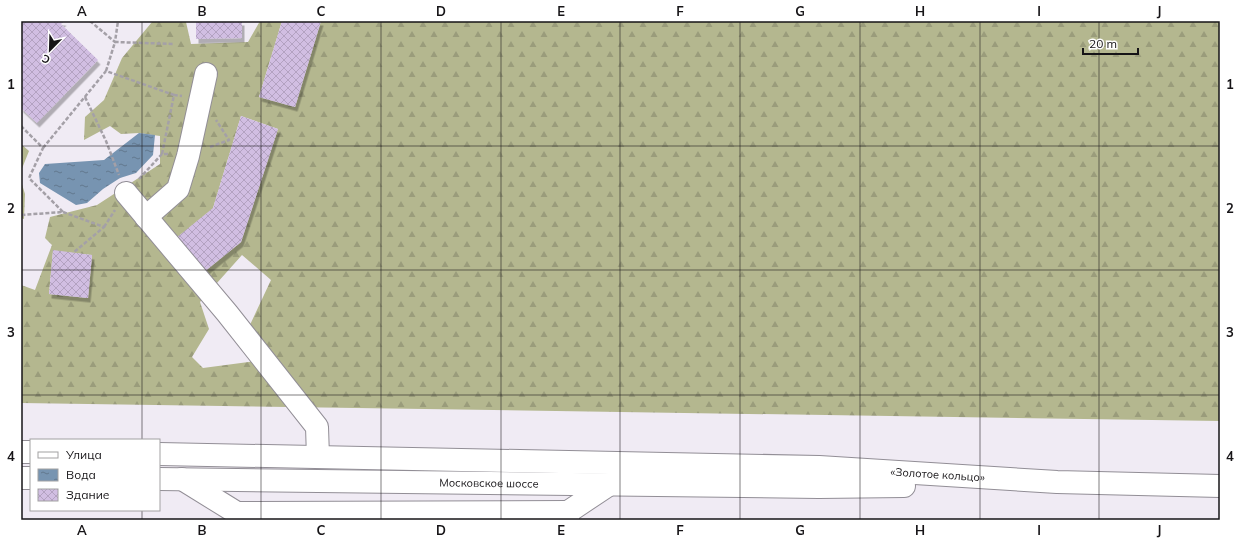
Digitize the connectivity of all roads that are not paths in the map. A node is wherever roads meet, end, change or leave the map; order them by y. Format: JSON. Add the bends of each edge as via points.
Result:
{"nodes":[{"id":1,"x":206,"y":74,"type":"dead end"},
{"id":2,"x":123,"y":185,"type":"road end"},
{"id":3,"x":146,"y":217,"type":"junction"},
{"id":4,"x":160,"y":454,"type":"edge"},
{"id":5,"x":318,"y":457,"type":"junction"},
{"id":6,"x":819,"y":477,"type":"junction"},
{"id":7,"x":160,"y":478,"type":"edge"},
{"id":8,"x":182,"y":479,"type":"junction"},
{"id":9,"x":610,"y":484,"type":"junction"},
{"id":10,"x":1220,"y":486,"type":"edge"},
{"id":11,"x":568,"y":516,"type":"edge"}],
"edges":[{"from":1,"to":3,"type":"main road","via":[[188,156],[178,188]]},
{"from":2,"to":3,"type":"main road"},
{"from":3,"to":5,"type":"main road","via":[[317,427]]},
{"from":4,"to":5,"type":"main road","name":"Московское шоссе"},
{"from":5,"to":6,"type":"main road","name":"Московское шоссе"},
{"from":6,"to":9,"type":"main road","name":"Московское шоссе"},
{"from":6,"to":10,"type":"main road","name":"«Золотое кольцо»"},
{"from":7,"to":8,"type":"main road","name":"Московское шоссе"},
{"from":8,"to":9,"type":"main road","name":"Московское шоссе"},
{"from":8,"to":11,"type":"main road","via":[[237,513]]},
{"from":9,"to":11,"type":"main road"}]}
